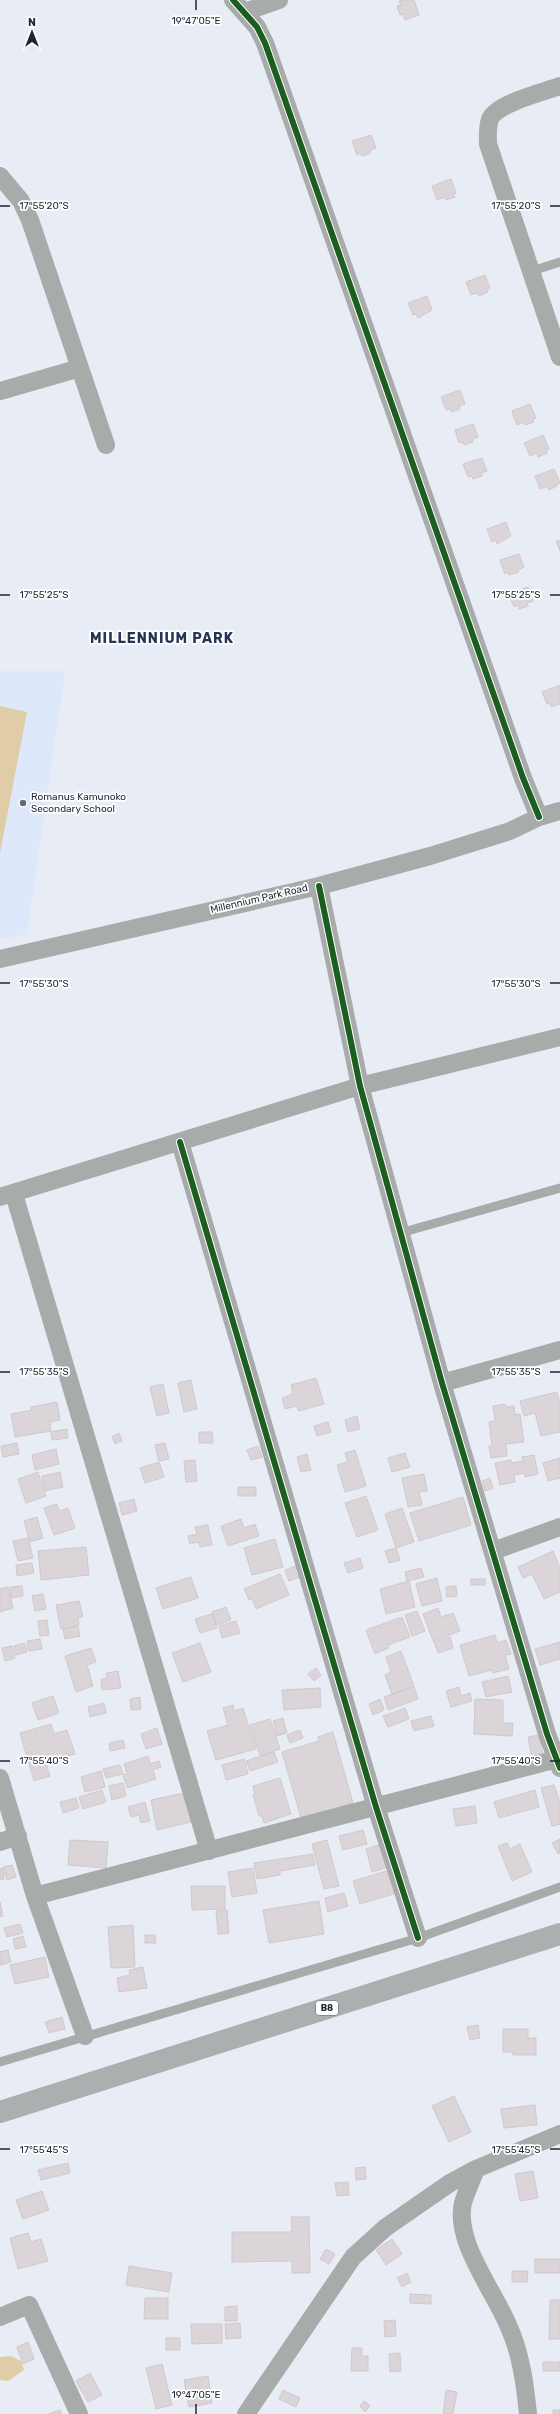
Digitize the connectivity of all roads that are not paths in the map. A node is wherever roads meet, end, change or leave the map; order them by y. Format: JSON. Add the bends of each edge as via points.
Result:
{"nodes":[{"id":1,"x":279,"y":0,"type":"edge"},
{"id":2,"x":239,"y":6,"type":"edge"},
{"id":3,"x":560,"y":86,"type":"edge"},
{"id":4,"x":0,"y":176,"type":"edge"},
{"id":5,"x":560,"y":262,"type":"edge"},
{"id":6,"x":532,"y":271,"type":"junction"},
{"id":7,"x":560,"y":357,"type":"edge"},
{"id":8,"x":80,"y":368,"type":"junction"},
{"id":9,"x":0,"y":392,"type":"edge"},
{"id":10,"x":106,"y":445,"type":"dead end"},
{"id":11,"x":560,"y":811,"type":"edge"},
{"id":12,"x":539,"y":817,"type":"junction"},
{"id":13,"x":319,"y":886,"type":"junction"},
{"id":14,"x":0,"y":960,"type":"edge"},
{"id":15,"x":560,"y":1037,"type":"edge"},
{"id":16,"x":360,"y":1086,"type":"junction"},
{"id":17,"x":180,"y":1142,"type":"junction"},
{"id":18,"x":560,"y":1188,"type":"edge"},
{"id":19,"x":7,"y":1195,"type":"edge"},
{"id":20,"x":400,"y":1233,"type":"junction"},
{"id":21,"x":560,"y":1350,"type":"edge"},
{"id":22,"x":442,"y":1383,"type":"junction"},
{"id":23,"x":560,"y":1527,"type":"edge"},
{"id":24,"x":493,"y":1551,"type":"junction"},
{"id":25,"x":558,"y":1763,"type":"edge"},
{"id":26,"x":0,"y":1778,"type":"edge"},
{"id":27,"x":376,"y":1807,"type":"junction"},
{"id":28,"x":18,"y":1836,"type":"junction"},
{"id":29,"x":0,"y":1842,"type":"edge"},
{"id":30,"x":209,"y":1851,"type":"junction"},
{"id":31,"x":560,"y":1888,"type":"edge"},
{"id":32,"x":36,"y":1896,"type":"junction"},
{"id":33,"x":560,"y":1934,"type":"edge"},
{"id":34,"x":418,"y":1938,"type":"junction"},
{"id":35,"x":85,"y":2036,"type":"junction"},
{"id":36,"x":0,"y":2062,"type":"edge"},
{"id":37,"x":0,"y":2112,"type":"edge"},
{"id":38,"x":560,"y":2134,"type":"edge"},
{"id":39,"x":476,"y":2169,"type":"junction"},
{"id":40,"x":0,"y":2317,"type":"edge"},
{"id":41,"x":79,"y":2414,"type":"edge"},
{"id":42,"x":246,"y":2414,"type":"edge"},
{"id":43,"x":528,"y":2414,"type":"edge"}],
"edges":[{"from":1,"to":2,"type":"street"},
{"from":2,"to":12,"type":"street","via":[[265,43],[523,778]]},
{"from":3,"to":6,"type":"street","via":[[498,110],[491,118],[488,130],[488,144]]},
{"from":4,"to":8,"type":"street","via":[[21,201],[30,220]]},
{"from":5,"to":6,"type":"lane"},
{"from":6,"to":7,"type":"street"},
{"from":8,"to":9,"type":"street"},
{"from":8,"to":10,"type":"street"},
{"from":11,"to":12,"type":"street","name":"Millennium Park Road"},
{"from":12,"to":13,"type":"street","name":"Millennium Park Road","via":[[510,831]]},
{"from":13,"to":14,"type":"street","name":"Millennium Park Road"},
{"from":13,"to":16,"type":"street"},
{"from":15,"to":16,"type":"street"},
{"from":16,"to":17,"type":"street"},
{"from":16,"to":20,"type":"street"},
{"from":17,"to":19,"type":"street"},
{"from":17,"to":27,"type":"street"},
{"from":18,"to":20,"type":"lane"},
{"from":19,"to":30,"type":"street"},
{"from":20,"to":22,"type":"street"},
{"from":21,"to":22,"type":"street"},
{"from":22,"to":24,"type":"street"},
{"from":23,"to":24,"type":"street"},
{"from":24,"to":25,"type":"street"},
{"from":25,"to":27,"type":"street"},
{"from":26,"to":28,"type":"street"},
{"from":27,"to":30,"type":"street"},
{"from":27,"to":34,"type":"street"},
{"from":28,"to":29,"type":"street"},
{"from":28,"to":32,"type":"street"},
{"from":30,"to":32,"type":"street"},
{"from":31,"to":34,"type":"lane"},
{"from":32,"to":35,"type":"street"},
{"from":33,"to":37,"type":"highway","number":"B8"},
{"from":34,"to":35,"type":"lane"},
{"from":35,"to":36,"type":"lane"},
{"from":38,"to":39,"type":"street"},
{"from":39,"to":42,"type":"street","via":[[450,2183],[385,2228],[353,2257]]},
{"from":39,"to":43,"type":"street","via":[[462,2204],[464,2232],[473,2260],[509,2326],[523,2371]]},
{"from":40,"to":41,"type":"street","via":[[29,2305]]}]}
